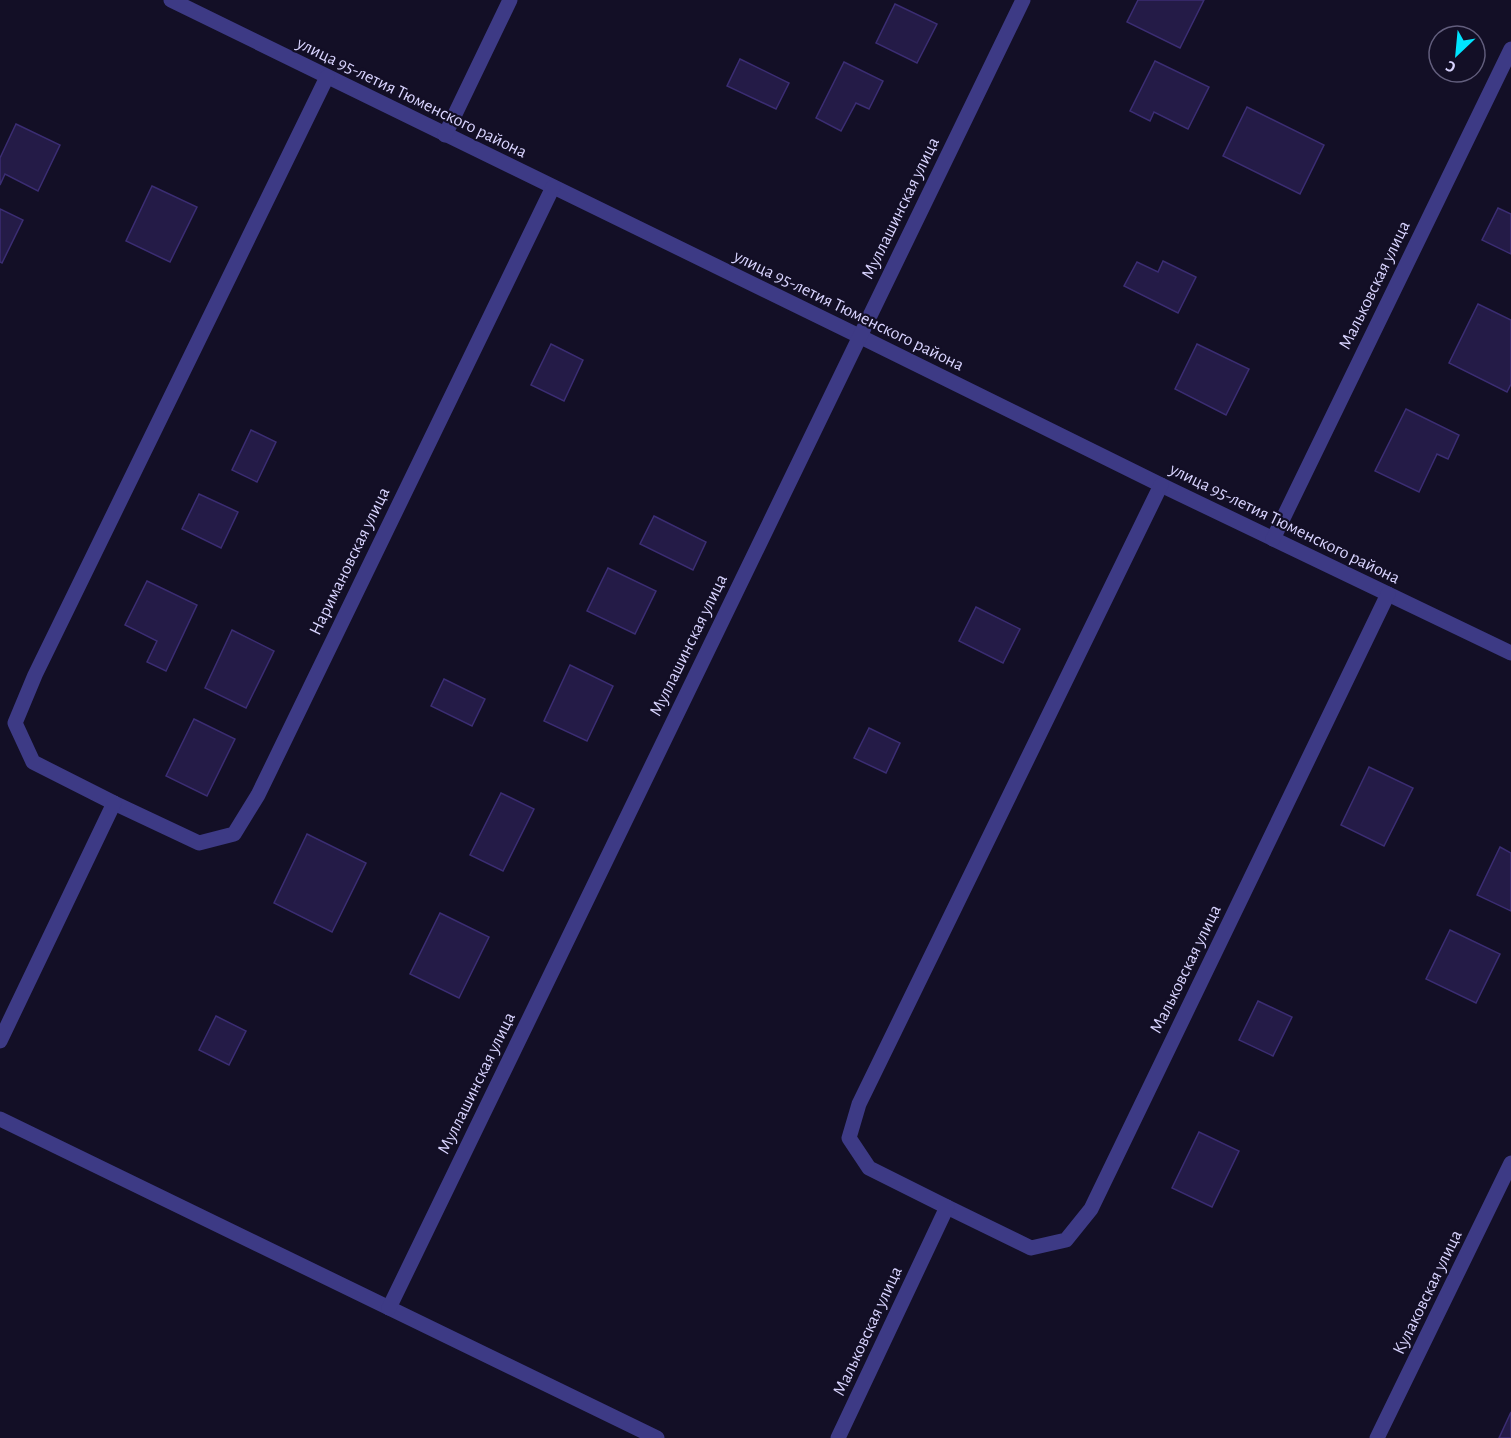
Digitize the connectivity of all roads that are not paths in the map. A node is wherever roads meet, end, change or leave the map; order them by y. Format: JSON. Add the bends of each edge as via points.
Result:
{"nodes":[{"id":1,"x":171,"y":0,"type":"edge"},
{"id":2,"x":510,"y":0,"type":"edge"},
{"id":3,"x":1023,"y":0,"type":"edge"},
{"id":4,"x":1511,"y":49,"type":"edge"},
{"id":5,"x":327,"y":77,"type":"junction"},
{"id":6,"x":445,"y":135,"type":"junction"},
{"id":7,"x":553,"y":187,"type":"junction"},
{"id":8,"x":859,"y":336,"type":"junction"},
{"id":9,"x":1161,"y":485,"type":"junction"},
{"id":10,"x":1273,"y":538,"type":"junction"},
{"id":11,"x":1388,"y":594,"type":"junction"},
{"id":12,"x":1511,"y":653,"type":"edge"},
{"id":13,"x":114,"y":803,"type":"junction"},
{"id":14,"x":0,"y":1041,"type":"edge"},
{"id":15,"x":0,"y":1119,"type":"edge"},
{"id":16,"x":1511,"y":1162,"type":"edge"},
{"id":17,"x":947,"y":1207,"type":"junction"},
{"id":18,"x":389,"y":1308,"type":"junction"},
{"id":19,"x":657,"y":1438,"type":"edge"},
{"id":20,"x":838,"y":1438,"type":"edge"},
{"id":21,"x":1377,"y":1438,"type":"edge"}],
"edges":[{"from":1,"to":5,"type":"street","name":"улица 95-летия Тюменского района"},
{"from":2,"to":6,"type":"street"},
{"from":3,"to":8,"type":"street","name":"Муллашинская улица"},
{"from":4,"to":10,"type":"street","name":"Мальковская улица"},
{"from":5,"to":6,"type":"street","name":"улица 95-летия Тюменского района"},
{"from":5,"to":13,"type":"street","name":"Наримановская улица","via":[[34,675],[15,723],[33,762]]},
{"from":6,"to":7,"type":"street","name":"улица 95-летия Тюменского района"},
{"from":7,"to":8,"type":"street","name":"улица 95-летия Тюменского района"},
{"from":7,"to":13,"type":"street","name":"Наримановская улица","via":[[263,785],[234,834],[199,843]]},
{"from":8,"to":9,"type":"street","name":"улица 95-летия Тюменского района"},
{"from":8,"to":18,"type":"street","name":"Муллашинская улица"},
{"from":9,"to":10,"type":"street","name":"улица 95-летия Тюменского района"},
{"from":9,"to":17,"type":"street","name":"Мальковская улица","via":[[859,1104],[849,1138],[868,1168]]},
{"from":10,"to":11,"type":"street","name":"улица 95-летия Тюменского района"},
{"from":11,"to":12,"type":"street","name":"улица 95-летия Тюменского района"},
{"from":11,"to":17,"type":"street","name":"Мальковская улица","via":[[1091,1209],[1066,1240],[1030,1248]]},
{"from":13,"to":14,"type":"street"},
{"from":15,"to":18,"type":"street"},
{"from":16,"to":21,"type":"street","name":"Кулаковская улица"},
{"from":17,"to":20,"type":"street","name":"Мальковская улица"},
{"from":18,"to":19,"type":"street"}]}
